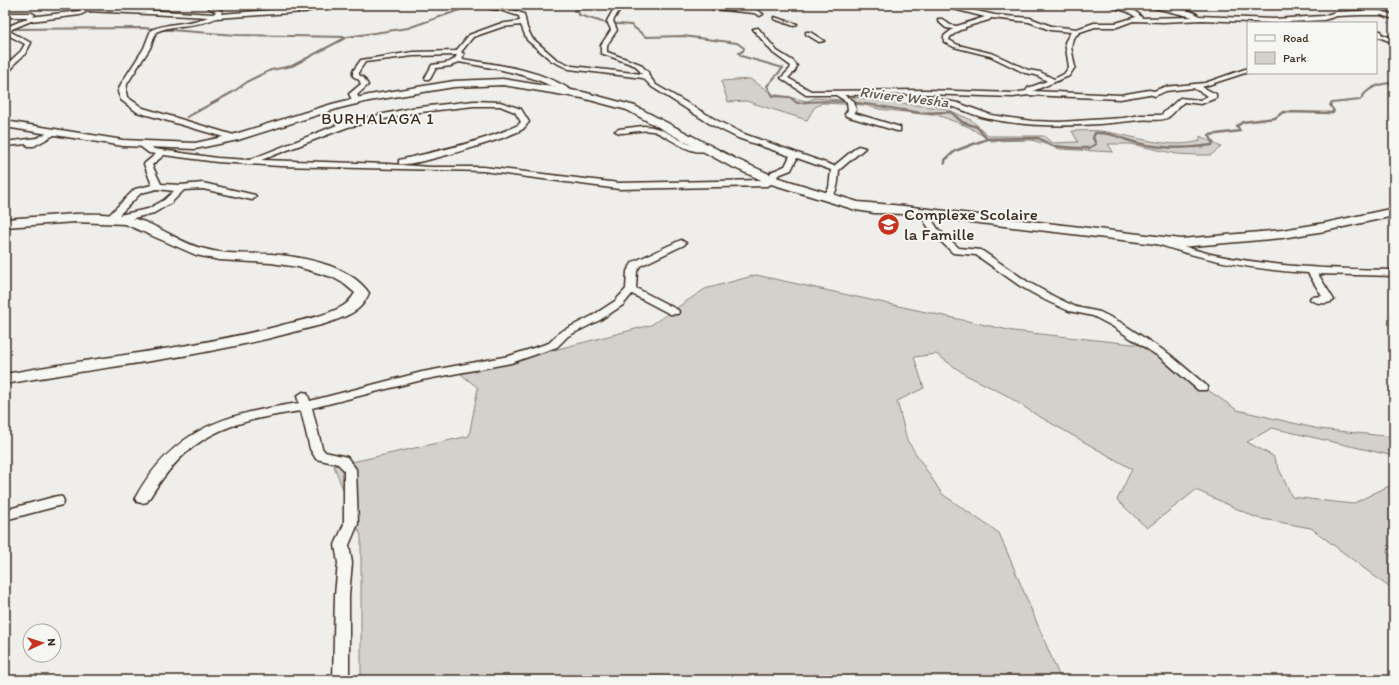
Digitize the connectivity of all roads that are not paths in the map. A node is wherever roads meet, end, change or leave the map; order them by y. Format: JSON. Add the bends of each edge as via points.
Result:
{"nodes":[{"id":1,"x":208,"y":5,"type":"edge"},
{"id":2,"x":327,"y":5,"type":"edge"},
{"id":3,"x":619,"y":5,"type":"edge"},
{"id":4,"x":730,"y":5,"type":"edge"},
{"id":5,"x":941,"y":5,"type":"edge"},
{"id":6,"x":1110,"y":5,"type":"edge"},
{"id":7,"x":1144,"y":5,"type":"edge"},
{"id":8,"x":468,"y":6,"type":"edge"},
{"id":9,"x":86,"y":7,"type":"edge"},
{"id":10,"x":711,"y":7,"type":"junction"},
{"id":11,"x":45,"y":14,"type":"dead end"},
{"id":12,"x":760,"y":14,"type":"dead end"},
{"id":13,"x":5,"y":15,"type":"edge"},
{"id":14,"x":989,"y":15,"type":"junction"},
{"id":15,"x":216,"y":16,"type":"junction"},
{"id":16,"x":734,"y":17,"type":"dead end"},
{"id":17,"x":1394,"y":17,"type":"edge"},
{"id":18,"x":776,"y":18,"type":"dead end"},
{"id":19,"x":1202,"y":18,"type":"junction"},
{"id":20,"x":1324,"y":18,"type":"junction"},
{"id":21,"x":1140,"y":19,"type":"junction"},
{"id":22,"x":940,"y":20,"type":"dead end"},
{"id":23,"x":1304,"y":20,"type":"junction"},
{"id":24,"x":1321,"y":22,"type":"edge"},
{"id":25,"x":1329,"y":22,"type":"edge"},
{"id":26,"x":523,"y":23,"type":"junction"},
{"id":27,"x":794,"y":24,"type":"dead end"},
{"id":28,"x":958,"y":28,"type":"junction"},
{"id":29,"x":756,"y":29,"type":"dead end"},
{"id":30,"x":973,"y":29,"type":"dead end"},
{"id":31,"x":1078,"y":31,"type":"junction"},
{"id":32,"x":1377,"y":32,"type":"edge"},
{"id":33,"x":808,"y":33,"type":"dead end"},
{"id":34,"x":1394,"y":37,"type":"edge"},
{"id":35,"x":821,"y":41,"type":"dead end"},
{"id":36,"x":1394,"y":41,"type":"edge"},
{"id":37,"x":458,"y":52,"type":"junction"},
{"id":38,"x":458,"y":60,"type":"junction"},
{"id":39,"x":1247,"y":70,"type":"edge"},
{"id":40,"x":5,"y":74,"type":"edge"},
{"id":41,"x":645,"y":76,"type":"junction"},
{"id":42,"x":428,"y":78,"type":"dead end"},
{"id":43,"x":1053,"y":81,"type":"junction"},
{"id":44,"x":1196,"y":87,"type":"junction"},
{"id":45,"x":568,"y":92,"type":"junction"},
{"id":46,"x":839,"y":93,"type":"junction"},
{"id":47,"x":891,"y":93,"type":"junction"},
{"id":48,"x":1029,"y":93,"type":"junction"},
{"id":49,"x":357,"y":101,"type":"junction"},
{"id":50,"x":5,"y":124,"type":"edge"},
{"id":51,"x":896,"y":129,"type":"dead end"},
{"id":52,"x":619,"y":131,"type":"dead end"},
{"id":53,"x":53,"y":132,"type":"junction"},
{"id":54,"x":234,"y":138,"type":"junction"},
{"id":55,"x":5,"y":144,"type":"edge"},
{"id":56,"x":144,"y":145,"type":"junction"},
{"id":57,"x":706,"y":148,"type":"junction"},
{"id":58,"x":861,"y":148,"type":"dead end"},
{"id":59,"x":162,"y":153,"type":"junction"},
{"id":60,"x":795,"y":155,"type":"junction"},
{"id":61,"x":251,"y":162,"type":"junction"},
{"id":62,"x":388,"y":166,"type":"junction"},
{"id":63,"x":835,"y":169,"type":"junction"},
{"id":64,"x":772,"y":180,"type":"junction"},
{"id":65,"x":157,"y":186,"type":"junction"},
{"id":66,"x":181,"y":188,"type":"junction"},
{"id":67,"x":252,"y":196,"type":"dead end"},
{"id":68,"x":827,"y":196,"type":"junction"},
{"id":69,"x":1394,"y":212,"type":"edge"},
{"id":70,"x":923,"y":213,"type":"junction"},
{"id":71,"x":114,"y":219,"type":"junction"},
{"id":72,"x":5,"y":223,"type":"edge"},
{"id":73,"x":1157,"y":241,"type":"junction"},
{"id":74,"x":681,"y":243,"type":"dead end"},
{"id":75,"x":1312,"y":270,"type":"junction"},
{"id":76,"x":1394,"y":273,"type":"edge"},
{"id":77,"x":631,"y":289,"type":"junction"},
{"id":78,"x":1315,"y":299,"type":"dead end"},
{"id":79,"x":674,"y":312,"type":"dead end"},
{"id":80,"x":5,"y":379,"type":"edge"},
{"id":81,"x":1202,"y":387,"type":"dead end"},
{"id":82,"x":304,"y":401,"type":"junction"},
{"id":83,"x":142,"y":498,"type":"dead end"},
{"id":84,"x":57,"y":501,"type":"dead end"},
{"id":85,"x":5,"y":515,"type":"edge"},
{"id":86,"x":340,"y":680,"type":"edge"}],
"edges":[{"from":1,"to":15,"type":"street","via":[[219,9],[220,12]]},
{"from":2,"to":15,"type":"street","via":[[306,10]]},
{"from":3,"to":41,"type":"street","via":[[610,23],[614,30],[603,50],[608,55],[643,68]]},
{"from":4,"to":10,"type":"street"},
{"from":5,"to":14,"type":"street"},
{"from":6,"to":21,"type":"street","via":[[1128,9]]},
{"from":7,"to":19,"type":"street","via":[[1186,12]]},
{"from":8,"to":26,"type":"street","via":[[501,8],[522,16]]},
{"from":9,"to":15,"type":"street"},
{"from":9,"to":40,"type":"street","via":[[80,13],[30,19],[8,29],[12,36],[28,42],[22,54],[9,65],[11,66]]},
{"from":10,"to":12,"type":"street","via":[[755,11]]},
{"from":10,"to":16,"type":"street"},
{"from":11,"to":13,"type":"street"},
{"from":14,"to":28,"type":"street","via":[[987,19],[966,23]]},
{"from":14,"to":31,"type":"street","via":[[1030,20],[1050,28]]},
{"from":15,"to":54,"type":"street","via":[[158,29],[151,34],[147,48],[124,84],[122,92],[124,98],[140,110]]},
{"from":17,"to":20,"type":"street","via":[[1360,13],[1336,14]]},
{"from":18,"to":27,"type":"street"},
{"from":19,"to":21,"type":"street"},
{"from":19,"to":23,"type":"street"},
{"from":20,"to":23,"type":"street"},
{"from":20,"to":25,"type":"street"},
{"from":21,"to":31,"type":"street","via":[[1127,20],[1116,25],[1094,25]]},
{"from":22,"to":28,"type":"street","via":[[948,26]]},
{"from":23,"to":24,"type":"street"},
{"from":26,"to":37,"type":"street","via":[[501,25],[471,36]]},
{"from":26,"to":41,"type":"street","via":[[529,38],[562,65]]},
{"from":28,"to":30,"type":"street"},
{"from":28,"to":43,"type":"street","via":[[945,38],[949,44],[992,55]]},
{"from":29,"to":46,"type":"street","via":[[775,52],[794,66],[784,78],[790,84],[809,93]]},
{"from":31,"to":43,"type":"street","via":[[1073,32],[1070,38],[1068,52],[1072,67],[1067,75]]},
{"from":32,"to":34,"type":"street"},
{"from":32,"to":36,"type":"street","via":[[1378,35]]},
{"from":33,"to":35,"type":"street"},
{"from":37,"to":38,"type":"street","via":[[461,54]]},
{"from":37,"to":49,"type":"street","via":[[423,53],[365,60],[356,71],[356,76],[362,79],[365,85],[353,94]]},
{"from":38,"to":42,"type":"street","via":[[450,65],[434,66]]},
{"from":38,"to":45,"type":"street","via":[[523,72],[558,85]]},
{"from":39,"to":44,"type":"street"},
{"from":41,"to":60,"type":"street","via":[[654,86],[715,123],[761,144]]},
{"from":43,"to":48,"type":"street","via":[[1030,89]]},
{"from":44,"to":47,"type":"street","via":[[1213,96],[1201,102],[1183,100],[1163,117],[1059,124],[990,117],[955,105]]},
{"from":44,"to":48,"type":"street","via":[[1120,97]]},
{"from":45,"to":49,"type":"street","via":[[491,81],[454,84]]},
{"from":45,"to":57,"type":"street","via":[[631,108]]},
{"from":46,"to":47,"type":"street"},
{"from":46,"to":51,"type":"street","via":[[850,101],[852,110],[849,114]]},
{"from":47,"to":48,"type":"street"},
{"from":49,"to":54,"type":"street"},
{"from":50,"to":53,"type":"street"},
{"from":52,"to":57,"type":"street","via":[[654,129],[688,147]]},
{"from":53,"to":55,"type":"street","via":[[34,142]]},
{"from":53,"to":56,"type":"street"},
{"from":54,"to":56,"type":"street","via":[[195,146]]},
{"from":56,"to":59,"type":"street","via":[[152,151]]},
{"from":57,"to":64,"type":"street"},
{"from":58,"to":63,"type":"street"},
{"from":59,"to":61,"type":"street"},
{"from":59,"to":65,"type":"street","via":[[148,164]]},
{"from":60,"to":63,"type":"street"},
{"from":60,"to":64,"type":"street","via":[[788,168],[774,174]]},
{"from":61,"to":62,"type":"street"},
{"from":61,"to":62,"type":"street","via":[[345,126],[441,106],[493,103],[519,111],[525,118],[521,127],[476,145]]},
{"from":62,"to":64,"type":"street","via":[[430,169],[483,168],[619,186],[763,184]]},
{"from":63,"to":68,"type":"street","via":[[833,188]]},
{"from":64,"to":68,"type":"street"},
{"from":65,"to":66,"type":"street"},
{"from":65,"to":71,"type":"street","via":[[138,190]]},
{"from":66,"to":67,"type":"street","via":[[204,186]]},
{"from":66,"to":71,"type":"street","via":[[164,205],[140,215]]},
{"from":68,"to":70,"type":"street","via":[[856,206]]},
{"from":69,"to":73,"type":"street","via":[[1282,234],[1202,242]]},
{"from":70,"to":73,"type":"street"},
{"from":70,"to":81,"type":"street","via":[[952,249],[978,252],[1051,300],[1073,309],[1096,314],[1116,324],[1165,356]]},
{"from":71,"to":72,"type":"street","via":[[54,219]]},
{"from":71,"to":80,"type":"street","via":[[136,224],[207,254],[279,259],[322,269],[351,280],[360,286],[362,293],[357,303],[347,310],[262,335],[176,353]]},
{"from":73,"to":75,"type":"street","via":[[1207,257]]},
{"from":74,"to":77,"type":"street","via":[[636,264],[632,271]]},
{"from":75,"to":76,"type":"street"},
{"from":75,"to":78,"type":"street","via":[[1329,300]]},
{"from":77,"to":79,"type":"street"},
{"from":77,"to":82,"type":"street","via":[[609,311],[564,334],[553,345],[537,351],[511,359]]},
{"from":82,"to":83,"type":"street","via":[[228,422],[191,440],[164,467]]},
{"from":82,"to":86,"type":"street","via":[[316,449],[322,456],[342,460],[350,468],[352,507],[350,524],[342,545],[345,562]]},
{"from":84,"to":85,"type":"street"}]}
